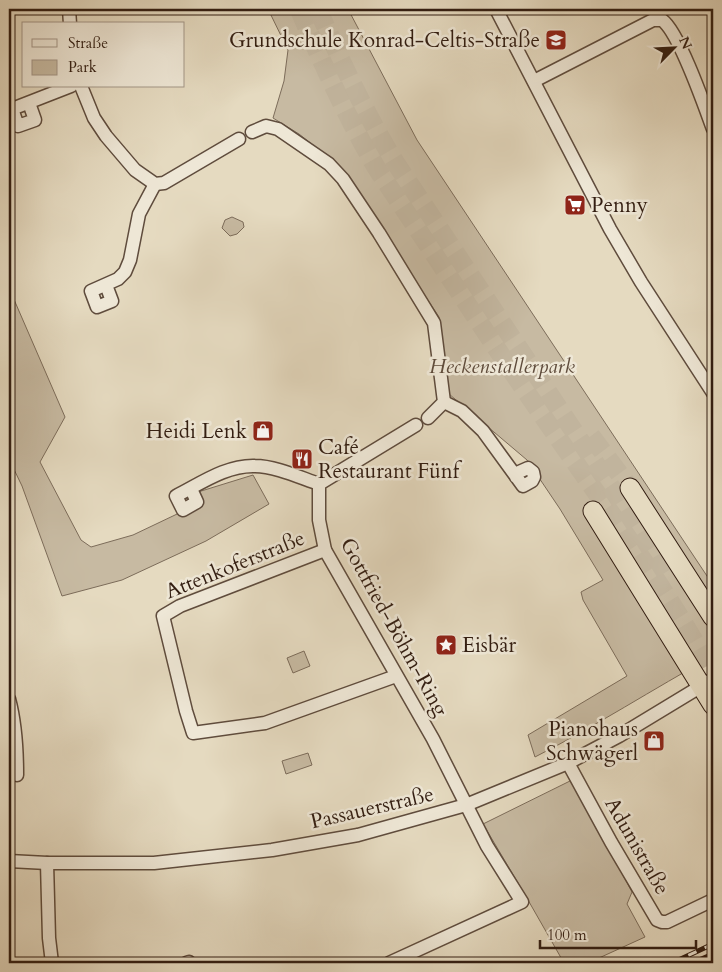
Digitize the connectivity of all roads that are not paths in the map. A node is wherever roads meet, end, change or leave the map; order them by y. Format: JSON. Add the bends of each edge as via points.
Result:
{"nodes":[{"id":1,"x":69,"y":9,"type":"edge"},
{"id":2,"x":496,"y":9,"type":"edge"},
{"id":3,"x":70,"y":22,"type":"edge"},
{"id":4,"x":534,"y":81,"type":"junction"},
{"id":5,"x":67,"y":88,"type":"edge"},
{"id":6,"x":82,"y":88,"type":"edge"},
{"id":7,"x":29,"y":103,"type":"dead end"},
{"id":8,"x":713,"y":129,"type":"edge"},
{"id":9,"x":252,"y":132,"type":"dead end"},
{"id":10,"x":239,"y":139,"type":"dead end"},
{"id":11,"x":155,"y":184,"type":"junction"},
{"id":12,"x":106,"y":285,"type":"dead end"},
{"id":13,"x":713,"y":393,"type":"edge"},
{"id":14,"x":444,"y":402,"type":"junction"},
{"id":15,"x":516,"y":477,"type":"dead end"},
{"id":16,"x":319,"y":484,"type":"junction"},
{"id":17,"x":630,"y":488,"type":"tunnel mouth"},
{"id":18,"x":191,"y":489,"type":"dead end"},
{"id":19,"x":593,"y":511,"type":"dead end"},
{"id":20,"x":325,"y":550,"type":"junction"},
{"id":21,"x":713,"y":617,"type":"edge"},
{"id":22,"x":396,"y":676,"type":"junction"},
{"id":23,"x":707,"y":682,"type":"edge"},
{"id":24,"x":9,"y":699,"type":"edge"},
{"id":25,"x":713,"y":705,"type":"edge"},
{"id":26,"x":568,"y":763,"type":"junction"},
{"id":27,"x":17,"y":775,"type":"dead end"},
{"id":28,"x":466,"y":805,"type":"junction"},
{"id":29,"x":9,"y":861,"type":"edge"},
{"id":30,"x":47,"y":863,"type":"junction"},
{"id":31,"x":713,"y":900,"type":"edge"},
{"id":32,"x":52,"y":963,"type":"edge"},
{"id":33,"x":389,"y":963,"type":"edge"}],
"edges":[{"from":1,"to":3,"type":"street"},
{"from":2,"to":4,"type":"street"},
{"from":4,"to":8,"type":"street","via":[[653,20],[662,20],[671,28]]},
{"from":4,"to":13,"type":"street","via":[[610,229]]},
{"from":5,"to":7,"type":"street"},
{"from":6,"to":11,"type":"street","via":[[94,118],[106,136],[135,170]]},
{"from":9,"to":14,"type":"street","via":[[266,126],[278,129],[328,164],[342,179],[434,323]]},
{"from":10,"to":11,"type":"street","via":[[164,183]]},
{"from":11,"to":12,"type":"street","via":[[139,214],[125,272],[118,280]]},
{"from":14,"to":15,"type":"street","via":[[462,412],[483,431]]},
{"from":14,"to":16,"type":"street","via":[[422,422]]},
{"from":16,"to":18,"type":"street","via":[[255,466],[212,476]]},
{"from":16,"to":20,"type":"street","name":"Gottfried-Böhm-Ring","via":[[319,520]]},
{"from":17,"to":21,"type":"highway"},
{"from":19,"to":23,"type":"highway"},
{"from":20,"to":22,"type":"street","name":"Gottfried-Böhm-Ring"},
{"from":20,"to":22,"type":"street","name":"Attenkoferstraße","via":[[180,606],[163,616],[193,733],[265,723]]},
{"from":22,"to":28,"type":"street","name":"Gottfried-Böhm-Ring"},
{"from":23,"to":25,"type":"highway"},
{"from":23,"to":26,"type":"street","name":"Passauerstraße"},
{"from":24,"to":27,"type":"street","via":[[15,722]]},
{"from":26,"to":28,"type":"street","name":"Passauerstraße"},
{"from":26,"to":31,"type":"street","name":"Adunistraße","via":[[657,920],[667,922]]},
{"from":28,"to":30,"type":"street","name":"Passauerstraße","via":[[358,836],[272,850],[154,863]]},
{"from":28,"to":33,"type":"street","name":"Gottfried-Böhm-Ring","via":[[522,902]]},
{"from":29,"to":30,"type":"street","name":"Passauerstraße"},
{"from":30,"to":32,"type":"street"}]}
